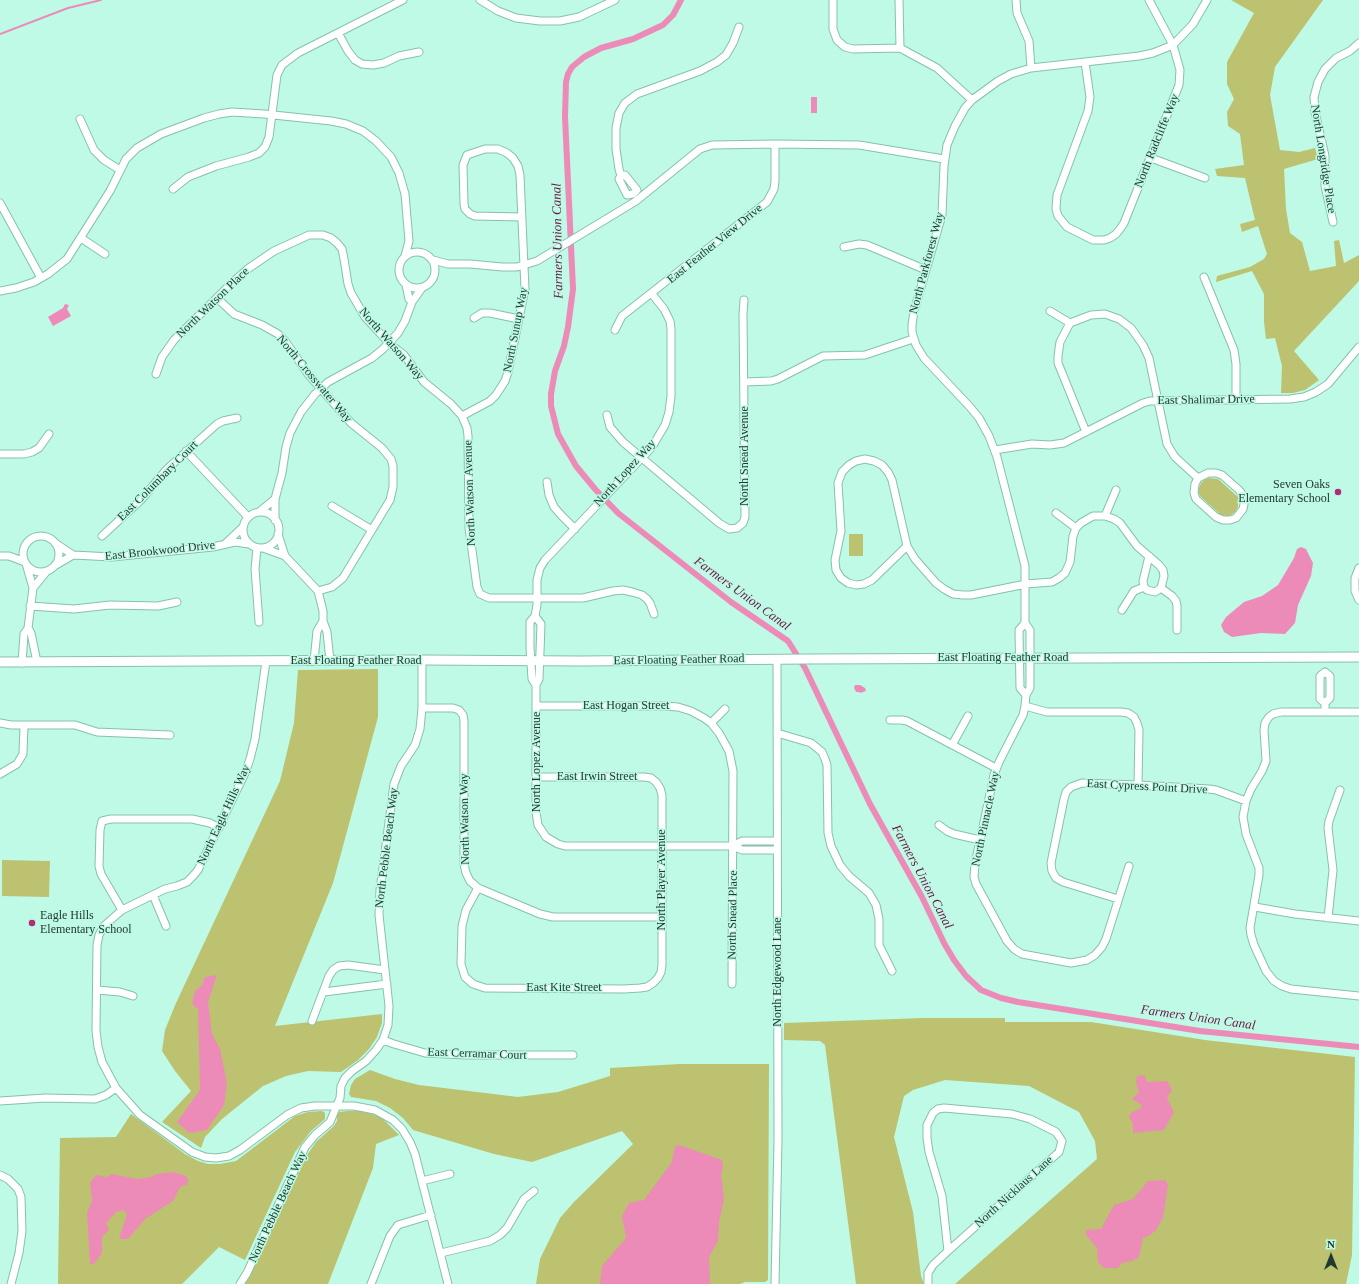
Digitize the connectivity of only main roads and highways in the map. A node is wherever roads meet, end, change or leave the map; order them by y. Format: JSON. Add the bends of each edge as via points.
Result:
{"nodes":[{"id":1,"x":1359,"y":657,"type":"edge"},
{"id":2,"x":0,"y":662,"type":"edge"}],
"edges":[{"from":1,"to":2,"type":"main road","name":"East Floating Feather Road"}]}
